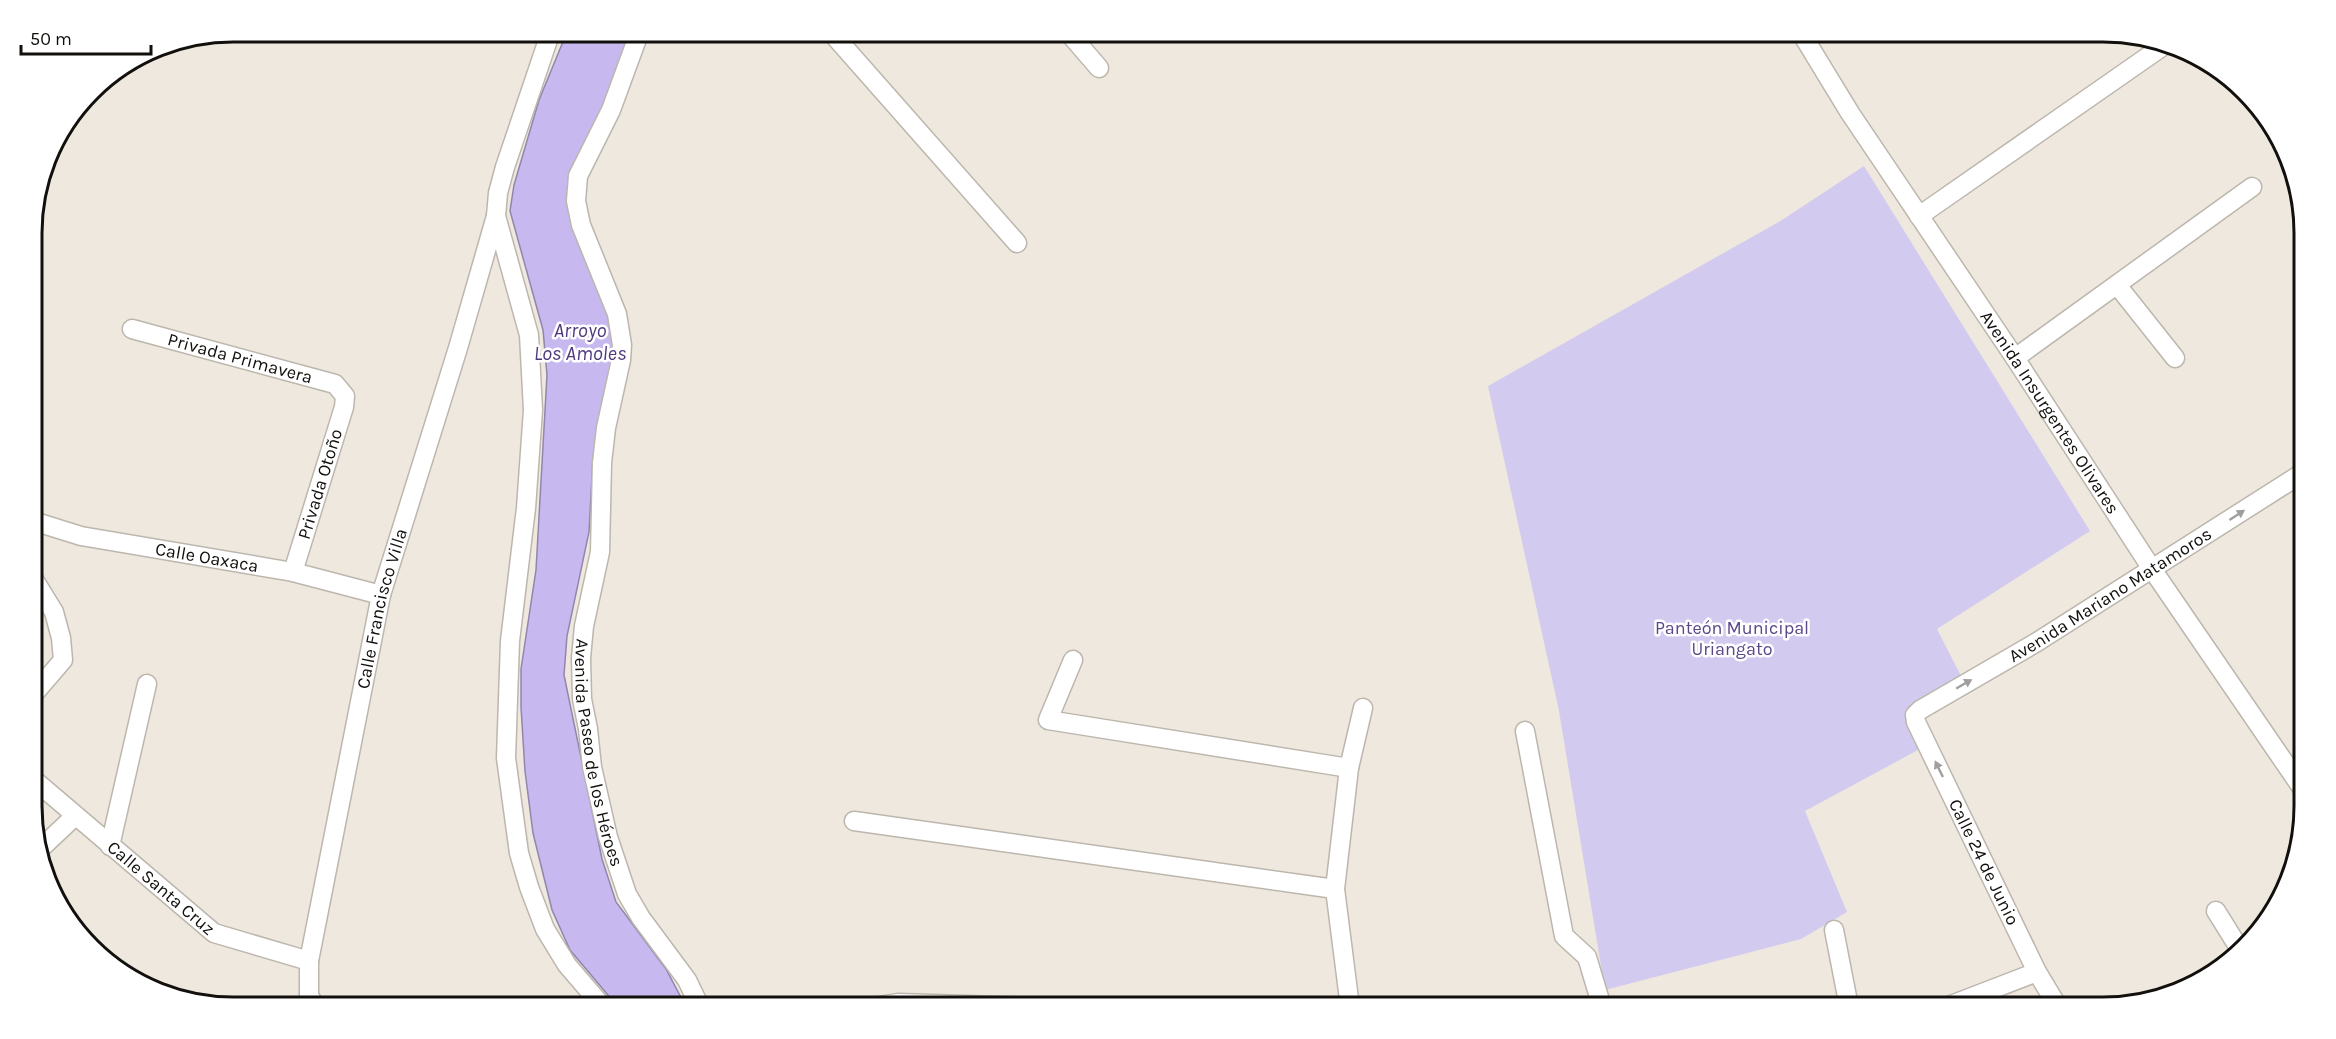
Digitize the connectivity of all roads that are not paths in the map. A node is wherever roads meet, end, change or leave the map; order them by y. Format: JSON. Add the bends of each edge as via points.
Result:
{"nodes":[{"id":1,"x":548,"y":42,"type":"edge"},
{"id":2,"x":636,"y":42,"type":"edge"},
{"id":3,"x":839,"y":42,"type":"edge"},
{"id":4,"x":1076,"y":42,"type":"edge"},
{"id":5,"x":1806,"y":42,"type":"edge"},
{"id":6,"x":2157,"y":51,"type":"edge"},
{"id":7,"x":1099,"y":68,"type":"dead end"},
{"id":8,"x":2252,"y":188,"type":"dead end"},
{"id":9,"x":496,"y":216,"type":"junction"},
{"id":10,"x":1919,"y":216,"type":"junction"},
{"id":11,"x":1017,"y":243,"type":"dead end"},
{"id":12,"x":2117,"y":285,"type":"junction"},
{"id":13,"x":132,"y":329,"type":"dead end"},
{"id":14,"x":2015,"y":358,"type":"junction"},
{"id":15,"x":2175,"y":358,"type":"dead end"},
{"id":16,"x":345,"y":396,"type":"joint"},
{"id":17,"x":2294,"y":478,"type":"edge"},
{"id":18,"x":42,"y":524,"type":"edge"},
{"id":19,"x":2152,"y":569,"type":"junction"},
{"id":20,"x":292,"y":572,"type":"junction"},
{"id":21,"x":42,"y":593,"type":"edge"},
{"id":22,"x":381,"y":595,"type":"junction"},
{"id":23,"x":1073,"y":660,"type":"dead end"},
{"id":24,"x":42,"y":684,"type":"edge"},
{"id":25,"x":147,"y":684,"type":"dead end"},
{"id":26,"x":1364,"y":708,"type":"dead end"},
{"id":27,"x":1915,"y":715,"type":"joint"},
{"id":28,"x":1525,"y":731,"type":"dead end"},
{"id":29,"x":1349,"y":768,"type":"junction"},
{"id":30,"x":2294,"y":776,"type":"edge"},
{"id":31,"x":42,"y":787,"type":"edge"},
{"id":32,"x":74,"y":817,"type":"junction"},
{"id":33,"x":854,"y":821,"type":"dead end"},
{"id":34,"x":46,"y":843,"type":"edge"},
{"id":35,"x":110,"y":846,"type":"junction"},
{"id":36,"x":1335,"y":889,"type":"junction"},
{"id":37,"x":2216,"y":911,"type":"dead end"},
{"id":38,"x":1834,"y":930,"type":"dead end"},
{"id":39,"x":2236,"y":943,"type":"edge"},
{"id":40,"x":309,"y":961,"type":"junction"},
{"id":41,"x":2037,"y":972,"type":"junction"},
{"id":42,"x":310,"y":997,"type":"edge"},
{"id":43,"x":594,"y":997,"type":"edge"},
{"id":44,"x":695,"y":997,"type":"edge"},
{"id":45,"x":1349,"y":997,"type":"edge"},
{"id":46,"x":1599,"y":997,"type":"edge"},
{"id":47,"x":1847,"y":997,"type":"edge"},
{"id":48,"x":1972,"y":997,"type":"edge"},
{"id":49,"x":2052,"y":997,"type":"edge"}],
"edges":[{"from":1,"to":9,"type":"street","via":[[505,167]]},
{"from":2,"to":44,"type":"street","name":"Avenida Paseo de los Héroes","via":[[611,110],[578,176],[576,201],[580,225],[617,314],[622,345],[602,463],[600,552],[584,626],[582,699],[608,837],[627,894]]},
{"from":3,"to":11,"type":"street"},
{"from":4,"to":7,"type":"street"},
{"from":5,"to":10,"type":"street","name":"Avenida Insurgentes Olivares"},
{"from":6,"to":10,"type":"street"},
{"from":8,"to":12,"type":"street"},
{"from":9,"to":22,"type":"street","name":"Calle Francisco Villa"},
{"from":9,"to":43,"type":"street","via":[[529,334],[534,410],[510,641],[506,758],[512,806],[519,853],[545,929],[567,965]]},
{"from":10,"to":14,"type":"street","name":"Avenida Insurgentes Olivares"},
{"from":12,"to":14,"type":"street"},
{"from":12,"to":15,"type":"street"},
{"from":13,"to":16,"type":"street","name":"Privada Primavera","via":[[335,384]]},
{"from":14,"to":19,"type":"street","name":"Avenida Insurgentes Olivares"},
{"from":16,"to":20,"type":"street","name":"Privada Otoño"},
{"from":19,"to":17,"type":"street","name":"Avenida Mariano Matamoros","one_way":true},
{"from":18,"to":20,"type":"street","name":"Calle Oaxaca","via":[[81,536]]},
{"from":27,"to":19,"type":"street","name":"Avenida Mariano Matamoros","one_way":true},
{"from":19,"to":30,"type":"street","name":"Avenida Insurgentes Olivares"},
{"from":20,"to":22,"type":"street","name":"Calle Oaxaca"},
{"from":21,"to":24,"type":"street","via":[[54,612],[63,660]]},
{"from":22,"to":40,"type":"street","name":"Calle Francisco Villa"},
{"from":23,"to":29,"type":"street","via":[[1048,720]]},
{"from":25,"to":35,"type":"street"},
{"from":26,"to":29,"type":"street"},
{"from":41,"to":27,"type":"street","name":"Calle 24 de Junio","one_way":true},
{"from":28,"to":46,"type":"street","via":[[1564,936],[1587,957]]},
{"from":29,"to":36,"type":"street"},
{"from":31,"to":32,"type":"street","name":"Calle Santa Cruz"},
{"from":32,"to":34,"type":"street"},
{"from":32,"to":35,"type":"street","name":"Calle Santa Cruz"},
{"from":33,"to":36,"type":"street"},
{"from":35,"to":40,"type":"street","name":"Calle Santa Cruz","via":[[214,933]]},
{"from":36,"to":45,"type":"street"},
{"from":37,"to":39,"type":"street"},
{"from":38,"to":47,"type":"street"},
{"from":40,"to":42,"type":"street","name":"Calle Francisco Villa"},
{"from":41,"to":48,"type":"street"},
{"from":41,"to":49,"type":"street","name":"Calle 24 de Junio"}]}
